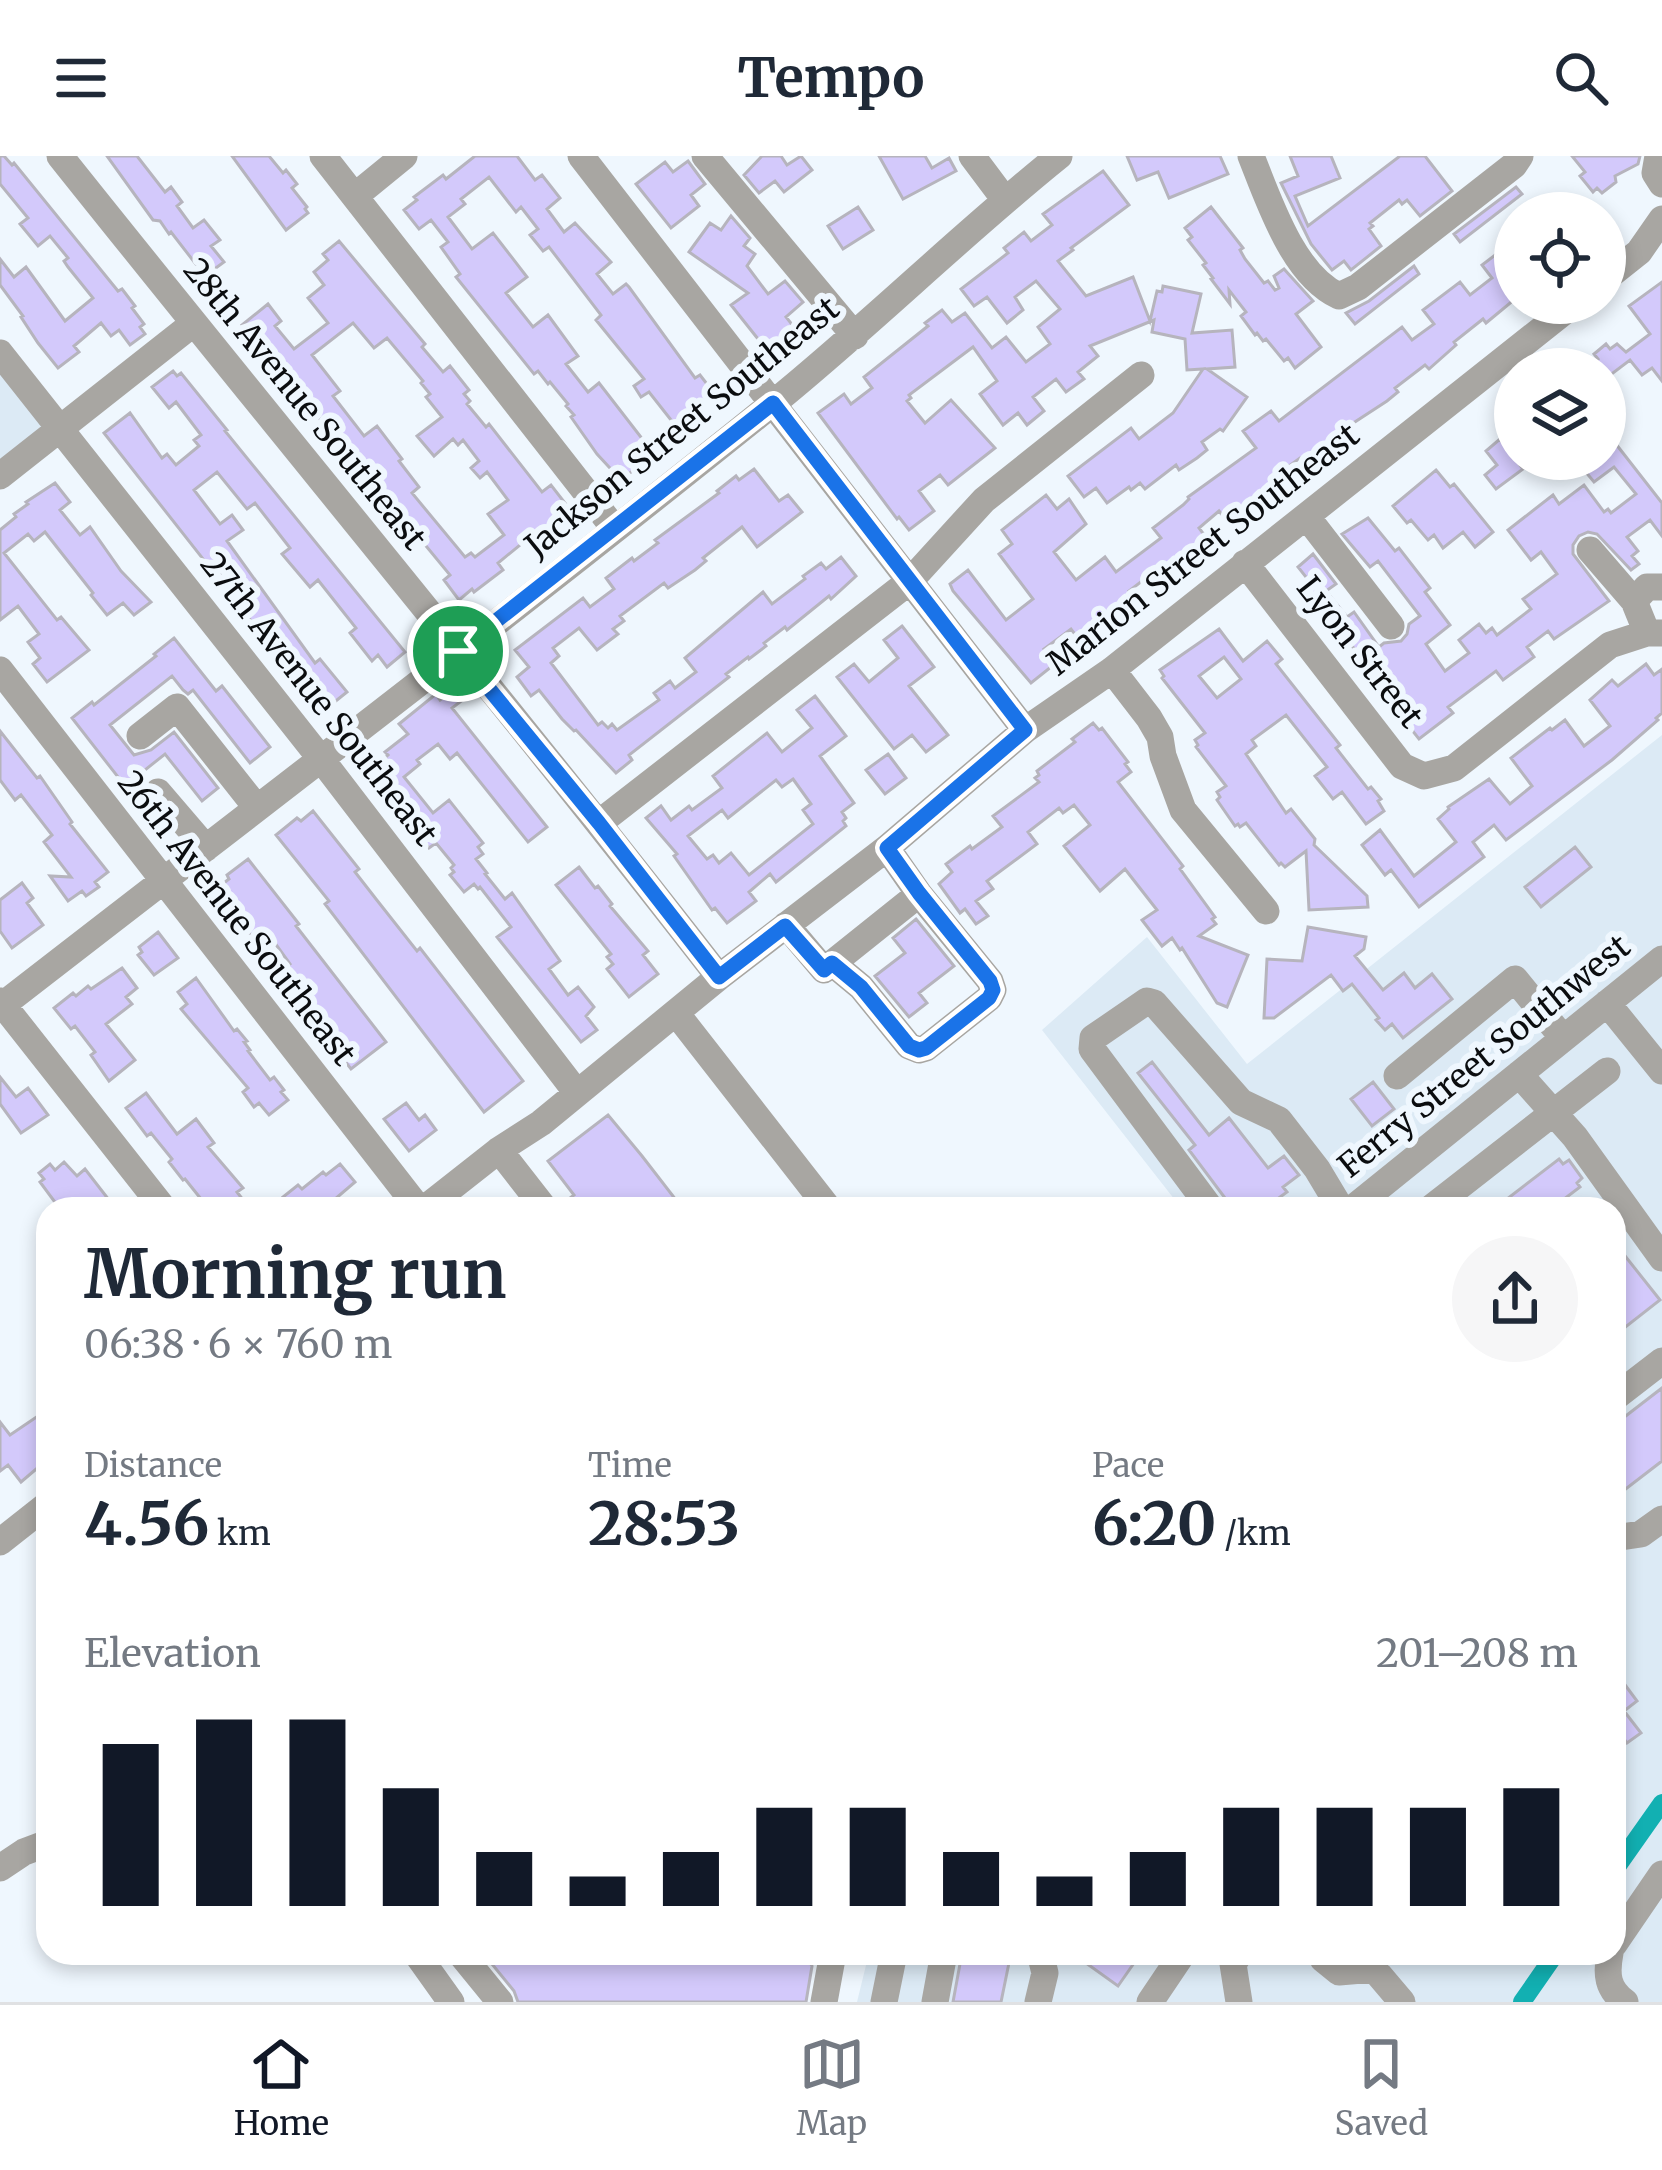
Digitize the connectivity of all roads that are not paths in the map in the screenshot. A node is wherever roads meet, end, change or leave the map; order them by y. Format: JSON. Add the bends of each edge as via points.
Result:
{"nodes":[{"id":1,"x":60,"y":156,"type":"edge"},
{"id":2,"x":323,"y":156,"type":"edge"},
{"id":3,"x":404,"y":156,"type":"edge"},
{"id":4,"x":581,"y":156,"type":"edge"},
{"id":5,"x":705,"y":156,"type":"edge"},
{"id":6,"x":971,"y":156,"type":"edge"},
{"id":7,"x":1059,"y":156,"type":"edge"},
{"id":8,"x":1251,"y":156,"type":"edge"},
{"id":9,"x":1520,"y":156,"type":"edge"},
{"id":10,"x":1658,"y":156,"type":"edge"},
{"id":11,"x":1662,"y":184,"type":"edge"},
{"id":12,"x":355,"y":196,"type":"junction"},
{"id":13,"x":1004,"y":200,"type":"junction"},
{"id":14,"x":1662,"y":219,"type":"edge"},
{"id":15,"x":1626,"y":262,"type":"edge"},
{"id":16,"x":194,"y":323,"type":"junction"},
{"id":17,"x":1549,"y":324,"type":"edge"},
{"id":18,"x":855,"y":336,"type":"junction"},
{"id":19,"x":0,"y":352,"type":"edge"},
{"id":20,"x":1142,"y":375,"type":"dead end"},
{"id":21,"x":773,"y":403,"type":"junction"},
{"id":22,"x":62,"y":430,"type":"junction"},
{"id":23,"x":0,"y":476,"type":"edge"},
{"id":24,"x":1307,"y":517,"type":"junction"},
{"id":25,"x":614,"y":528,"type":"junction"},
{"id":26,"x":1590,"y":550,"type":"dead end"},
{"id":27,"x":1245,"y":563,"type":"junction"},
{"id":28,"x":910,"y":580,"type":"junction"},
{"id":29,"x":1662,"y":587,"type":"edge"},
{"id":30,"x":1634,"y":601,"type":"junction"},
{"id":31,"x":1391,"y":626,"type":"dead end"},
{"id":32,"x":1654,"y":632,"type":"edge"},
{"id":33,"x":458,"y":651,"type":"junction"},
{"id":34,"x":0,"y":670,"type":"edge"},
{"id":35,"x":1112,"y":670,"type":"junction"},
{"id":36,"x":1025,"y":730,"type":"junction"},
{"id":37,"x":140,"y":736,"type":"dead end"},
{"id":38,"x":321,"y":759,"type":"junction"},
{"id":39,"x":158,"y":792,"type":"dead end"},
{"id":40,"x":257,"y":808,"type":"junction"},
{"id":41,"x":599,"y":823,"type":"junction"},
{"id":42,"x":206,"y":848,"type":"junction"},
{"id":43,"x":887,"y":848,"type":"junction"},
{"id":44,"x":162,"y":882,"type":"junction"},
{"id":45,"x":919,"y":893,"type":"junction"},
{"id":46,"x":1266,"y":911,"type":"dead end"},
{"id":47,"x":785,"y":926,"type":"junction"},
{"id":48,"x":1662,"y":959,"type":"edge"},
{"id":49,"x":832,"y":963,"type":"junction"},
{"id":50,"x":719,"y":977,"type":"junction"},
{"id":51,"x":1,"y":1004,"type":"edge"},
{"id":52,"x":1607,"y":1004,"type":"junction"},
{"id":53,"x":676,"y":1013,"type":"junction"},
{"id":54,"x":1563,"y":1038,"type":"junction"},
{"id":55,"x":1607,"y":1071,"type":"dead end"},
{"id":56,"x":1662,"y":1071,"type":"edge"},
{"id":57,"x":1520,"y":1074,"type":"junction"},
{"id":58,"x":1397,"y":1076,"type":"dead end"},
{"id":59,"x":577,"y":1094,"type":"junction"},
{"id":60,"x":1552,"y":1112,"type":"junction"},
{"id":61,"x":499,"y":1150,"type":"junction"},
{"id":62,"x":154,"y":1197,"type":"edge"},
{"id":63,"x":411,"y":1197,"type":"edge"},
{"id":64,"x":437,"y":1197,"type":"edge"},
{"id":65,"x":536,"y":1197,"type":"edge"},
{"id":66,"x":820,"y":1197,"type":"edge"},
{"id":67,"x":1202,"y":1197,"type":"edge"},
{"id":68,"x":1334,"y":1197,"type":"edge"},
{"id":69,"x":1367,"y":1197,"type":"edge"},
{"id":70,"x":1445,"y":1197,"type":"edge"},
{"id":71,"x":1618,"y":1197,"type":"edge"},
{"id":72,"x":1626,"y":1208,"type":"edge"},
{"id":73,"x":1662,"y":1258,"type":"edge"},
{"id":74,"x":1662,"y":1361,"type":"edge"},
{"id":75,"x":1626,"y":1389,"type":"edge"},
{"id":76,"x":36,"y":1514,"type":"edge"},
{"id":77,"x":1662,"y":1519,"type":"edge"},
{"id":78,"x":1626,"y":1536,"type":"edge"},
{"id":79,"x":0,"y":1542,"type":"edge"},
{"id":80,"x":36,"y":1848,"type":"edge"},
{"id":81,"x":0,"y":1868,"type":"edge"},
{"id":82,"x":1662,"y":1874,"type":"edge"},
{"id":83,"x":1626,"y":1926,"type":"edge"},
{"id":84,"x":425,"y":1965,"type":"edge"},
{"id":85,"x":470,"y":1965,"type":"edge"},
{"id":86,"x":831,"y":1965,"type":"edge"},
{"id":87,"x":892,"y":1965,"type":"edge"},
{"id":88,"x":942,"y":1965,"type":"edge"},
{"id":89,"x":1043,"y":1965,"type":"edge"},
{"id":90,"x":1175,"y":1965,"type":"edge"},
{"id":91,"x":1233,"y":1965,"type":"edge"},
{"id":92,"x":1330,"y":1965,"type":"edge"},
{"id":93,"x":1362,"y":1965,"type":"edge"},
{"id":94,"x":1378,"y":1965,"type":"edge"},
{"id":95,"x":1607,"y":1965,"type":"edge"},
{"id":96,"x":451,"y":2002,"type":"edge"},
{"id":97,"x":500,"y":2002,"type":"edge"},
{"id":98,"x":824,"y":2002,"type":"edge"},
{"id":99,"x":884,"y":2002,"type":"edge"},
{"id":100,"x":935,"y":2002,"type":"edge"},
{"id":101,"x":1038,"y":2002,"type":"edge"},
{"id":102,"x":1150,"y":2002,"type":"edge"},
{"id":103,"x":1238,"y":2002,"type":"edge"},
{"id":104,"x":1402,"y":2002,"type":"edge"},
{"id":105,"x":1625,"y":2002,"type":"edge"}],
"edges":[{"from":1,"to":16,"type":"street","name":"28th Avenue Southeast"},
{"from":2,"to":12,"type":"street"},
{"from":3,"to":12,"type":"street"},
{"from":4,"to":21,"type":"street"},
{"from":5,"to":18,"type":"street"},
{"from":6,"to":13,"type":"street"},
{"from":7,"to":13,"type":"street","name":"Jackson Street Southeast"},
{"from":8,"to":9,"type":"street","via":[[1281,232],[1323,288],[1339,296]]},
{"from":10,"to":11,"type":"street"},
{"from":12,"to":25,"type":"street"},
{"from":13,"to":18,"type":"street","name":"Jackson Street Southeast"},
{"from":14,"to":15,"type":"street"},
{"from":16,"to":22,"type":"street"},
{"from":16,"to":33,"type":"street","name":"28th Avenue Southeast"},
{"from":17,"to":24,"type":"street","name":"Marion Street Southeast"},
{"from":18,"to":21,"type":"street","name":"Jackson Street Southeast"},
{"from":19,"to":22,"type":"street","name":"27th Avenue Southeast"},
{"from":20,"to":28,"type":"street","via":[[984,500]]},
{"from":21,"to":25,"type":"street","name":"Jackson Street Southeast"},
{"from":21,"to":28,"type":"street"},
{"from":22,"to":23,"type":"street"},
{"from":22,"to":38,"type":"street","name":"27th Avenue Southeast"},
{"from":24,"to":27,"type":"street","name":"Marion Street Southeast"},
{"from":24,"to":31,"type":"street"},
{"from":25,"to":33,"type":"street","name":"Jackson Street Southeast"},
{"from":26,"to":30,"type":"street"},
{"from":27,"to":32,"type":"street","name":"Lyon Street","via":[[1402,766],[1424,776],[1454,768],[1610,645]]},
{"from":27,"to":35,"type":"street","name":"Marion Street Southeast"},
{"from":28,"to":36,"type":"street"},
{"from":28,"to":41,"type":"street"},
{"from":29,"to":30,"type":"street","via":[[1647,586]]},
{"from":30,"to":32,"type":"street"},
{"from":33,"to":38,"type":"street","name":"Jackson Street Southeast"},
{"from":33,"to":41,"type":"street","name":"28th Avenue Southeast"},
{"from":34,"to":44,"type":"street","name":"26th Avenue Southeast"},
{"from":35,"to":36,"type":"street","name":"Marion Street Southeast"},
{"from":35,"to":46,"type":"street","via":[[1160,737],[1183,810]]},
{"from":36,"to":43,"type":"street","name":"Marion Street Southeast"},
{"from":37,"to":40,"type":"street","via":[[177,707]]},
{"from":38,"to":40,"type":"street","name":"Jackson Street Southeast"},
{"from":38,"to":59,"type":"street","name":"27th Avenue Southeast"},
{"from":39,"to":42,"type":"street"},
{"from":40,"to":42,"type":"street","name":"Jackson Street Southeast"},
{"from":41,"to":50,"type":"street","name":"28th Avenue Southeast"},
{"from":42,"to":44,"type":"street","name":"Jackson Street Southeast"},
{"from":43,"to":45,"type":"street"},
{"from":43,"to":47,"type":"street","name":"Marion Street Southeast"},
{"from":44,"to":51,"type":"street","name":"Jackson Street Southeast"},
{"from":44,"to":63,"type":"street","name":"26th Avenue Southeast"},
{"from":45,"to":49,"type":"street"},
{"from":45,"to":49,"type":"street","via":[[993,990],[958,1023],[926,1048],[909,1046]]},
{"from":47,"to":49,"type":"street","via":[[824,970]]},
{"from":47,"to":50,"type":"street","name":"Marion Street Southeast"},
{"from":48,"to":52,"type":"street","name":"Ferry Street Southwest"},
{"from":50,"to":53,"type":"street","name":"Marion Street Southeast"},
{"from":51,"to":62,"type":"street"},
{"from":52,"to":54,"type":"street","name":"Ferry Street Southwest"},
{"from":52,"to":56,"type":"street"},
{"from":53,"to":59,"type":"street","name":"Marion Street Southeast"},
{"from":53,"to":66,"type":"street"},
{"from":54,"to":57,"type":"street","name":"Ferry Street Southwest"},
{"from":54,"to":58,"type":"street","via":[[1515,979]]},
{"from":55,"to":60,"type":"street"},
{"from":57,"to":60,"type":"street"},
{"from":57,"to":69,"type":"street","name":"Ferry Street Southwest"},
{"from":59,"to":61,"type":"street","name":"Marion Street Southeast"},
{"from":60,"to":70,"type":"street"},
{"from":60,"to":71,"type":"street"},
{"from":61,"to":64,"type":"street","name":"Marion Street Southeast"},
{"from":61,"to":65,"type":"street"},
{"from":67,"to":68,"type":"street","via":[[1092,1048],[1093,1038],[1147,1001],[1241,1102],[1279,1120]]},
{"from":72,"to":73,"type":"street"},
{"from":74,"to":75,"type":"street"},
{"from":76,"to":79,"type":"street"},
{"from":77,"to":78,"type":"street"},
{"from":80,"to":81,"type":"street"},
{"from":82,"to":83,"type":"street"},
{"from":84,"to":96,"type":"street"},
{"from":85,"to":97,"type":"street"},
{"from":86,"to":98,"type":"street"},
{"from":87,"to":99,"type":"street"},
{"from":88,"to":100,"type":"street"},
{"from":89,"to":101,"type":"street"},
{"from":90,"to":102,"type":"street"},
{"from":91,"to":103,"type":"street"},
{"from":92,"to":93,"type":"street","via":[[1339,1972]]},
{"from":94,"to":104,"type":"street"},
{"from":95,"to":105,"type":"street"}]}
